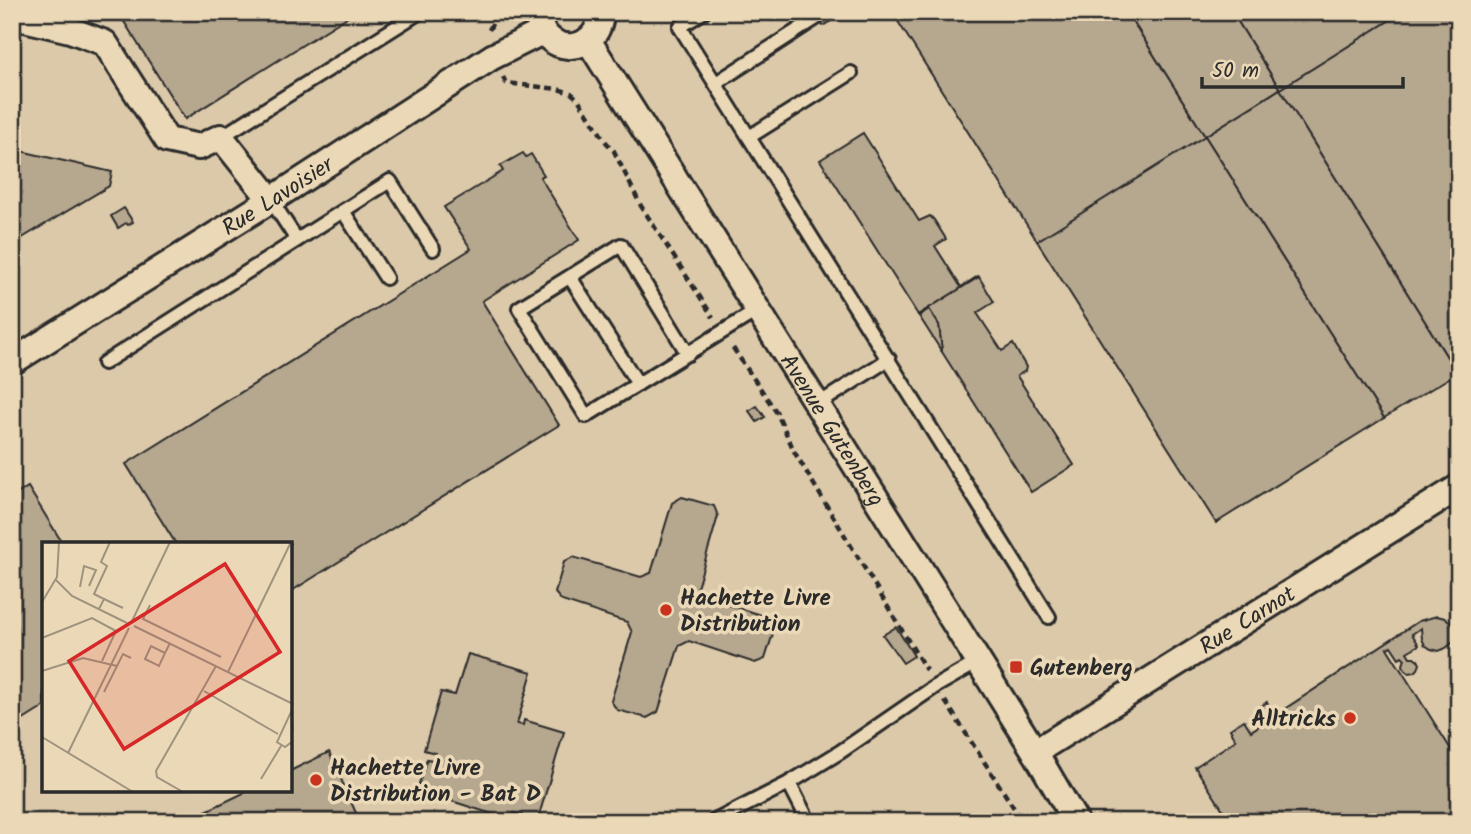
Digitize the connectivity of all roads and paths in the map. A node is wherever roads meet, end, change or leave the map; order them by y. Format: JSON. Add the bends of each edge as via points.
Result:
{"nodes":[{"id":1,"x":420,"y":12,"type":"edge"},
{"id":2,"x":498,"y":12,"type":"edge"},
{"id":3,"x":601,"y":12,"type":"edge"},
{"id":4,"x":704,"y":12,"type":"edge"},
{"id":5,"x":12,"y":16,"type":"edge"},
{"id":6,"x":818,"y":18,"type":"dead end"},
{"id":7,"x":539,"y":22,"type":"edge"},
{"id":8,"x":588,"y":40,"type":"junction"},
{"id":9,"x":492,"y":57,"type":"junction"},
{"id":10,"x":851,"y":73,"type":"dead end"},
{"id":11,"x":716,"y":83,"type":"junction"},
{"id":12,"x":220,"y":137,"type":"junction"},
{"id":13,"x":749,"y":137,"type":"junction"},
{"id":14,"x":271,"y":200,"type":"junction"},
{"id":15,"x":343,"y":211,"type":"junction"},
{"id":16,"x":297,"y":240,"type":"junction"},
{"id":17,"x":432,"y":249,"type":"dead end"},
{"id":18,"x":570,"y":277,"type":"junction"},
{"id":19,"x":386,"y":278,"type":"dead end"},
{"id":20,"x":758,"y":310,"type":"junction"},
{"id":21,"x":723,"y":332,"type":"junction"},
{"id":22,"x":688,"y":354,"type":"junction"},
{"id":23,"x":889,"y":359,"type":"junction"},
{"id":24,"x":12,"y":362,"type":"edge"},
{"id":25,"x":104,"y":363,"type":"dead end"},
{"id":26,"x":638,"y":384,"type":"junction"},
{"id":27,"x":817,"y":405,"type":"junction"},
{"id":28,"x":1459,"y":487,"type":"edge"},
{"id":29,"x":1049,"y":617,"type":"dead end"},
{"id":30,"x":978,"y":662,"type":"junction"},
{"id":31,"x":936,"y":686,"type":"junction"},
{"id":32,"x":1035,"y":752,"type":"junction"},
{"id":33,"x":789,"y":783,"type":"junction"},
{"id":34,"x":713,"y":822,"type":"edge"},
{"id":35,"x":809,"y":822,"type":"edge"},
{"id":36,"x":1023,"y":822,"type":"edge"},
{"id":37,"x":1076,"y":822,"type":"edge"}],
"edges":[{"from":1,"to":12,"type":"lane"},
{"from":2,"to":9,"type":"path","via":[[480,42]]},
{"from":3,"to":8,"type":"street","via":[[599,26]]},
{"from":4,"to":11,"type":"lane","via":[[680,27]]},
{"from":5,"to":12,"type":"street","via":[[105,43],[167,140],[198,147]]},
{"from":6,"to":11,"type":"lane"},
{"from":7,"to":8,"type":"street","via":[[549,40],[558,44],[579,45]]},
{"from":7,"to":9,"type":"street","name":"Rue Lavoisier"},
{"from":8,"to":20,"type":"street","name":"Avenue Gutenberg"},
{"from":9,"to":14,"type":"street","name":"Rue Lavoisier"},
{"from":9,"to":21,"type":"path","via":[[506,83],[558,89],[578,99],[614,150],[642,206]]},
{"from":10,"to":13,"type":"lane"},
{"from":11,"to":13,"type":"lane"},
{"from":12,"to":14,"type":"street"},
{"from":13,"to":23,"type":"lane"},
{"from":14,"to":16,"type":"lane"},
{"from":14,"to":24,"type":"street","name":"Rue Lavoisier"},
{"from":15,"to":16,"type":"lane"},
{"from":15,"to":17,"type":"lane","via":[[390,181]]},
{"from":15,"to":19,"type":"lane"},
{"from":16,"to":25,"type":"lane"},
{"from":18,"to":22,"type":"lane","via":[[621,246]]},
{"from":18,"to":26,"type":"lane"},
{"from":18,"to":26,"type":"lane","via":[[519,308],[586,416]]},
{"from":20,"to":21,"type":"lane"},
{"from":20,"to":27,"type":"street","name":"Avenue Gutenberg"},
{"from":21,"to":22,"type":"lane"},
{"from":21,"to":31,"type":"path","via":[[777,413],[794,453]]},
{"from":22,"to":26,"type":"lane"},
{"from":23,"to":27,"type":"lane"},
{"from":23,"to":29,"type":"lane"},
{"from":27,"to":30,"type":"street","name":"Avenue Gutenberg"},
{"from":28,"to":32,"type":"street","name":"Rue Carnot"},
{"from":30,"to":31,"type":"lane"},
{"from":30,"to":32,"type":"street","name":"Avenue Gutenberg"},
{"from":31,"to":33,"type":"lane"},
{"from":31,"to":36,"type":"path"},
{"from":32,"to":37,"type":"street","name":"Avenue Gutenberg"},
{"from":33,"to":34,"type":"lane"},
{"from":33,"to":35,"type":"lane"}]}
